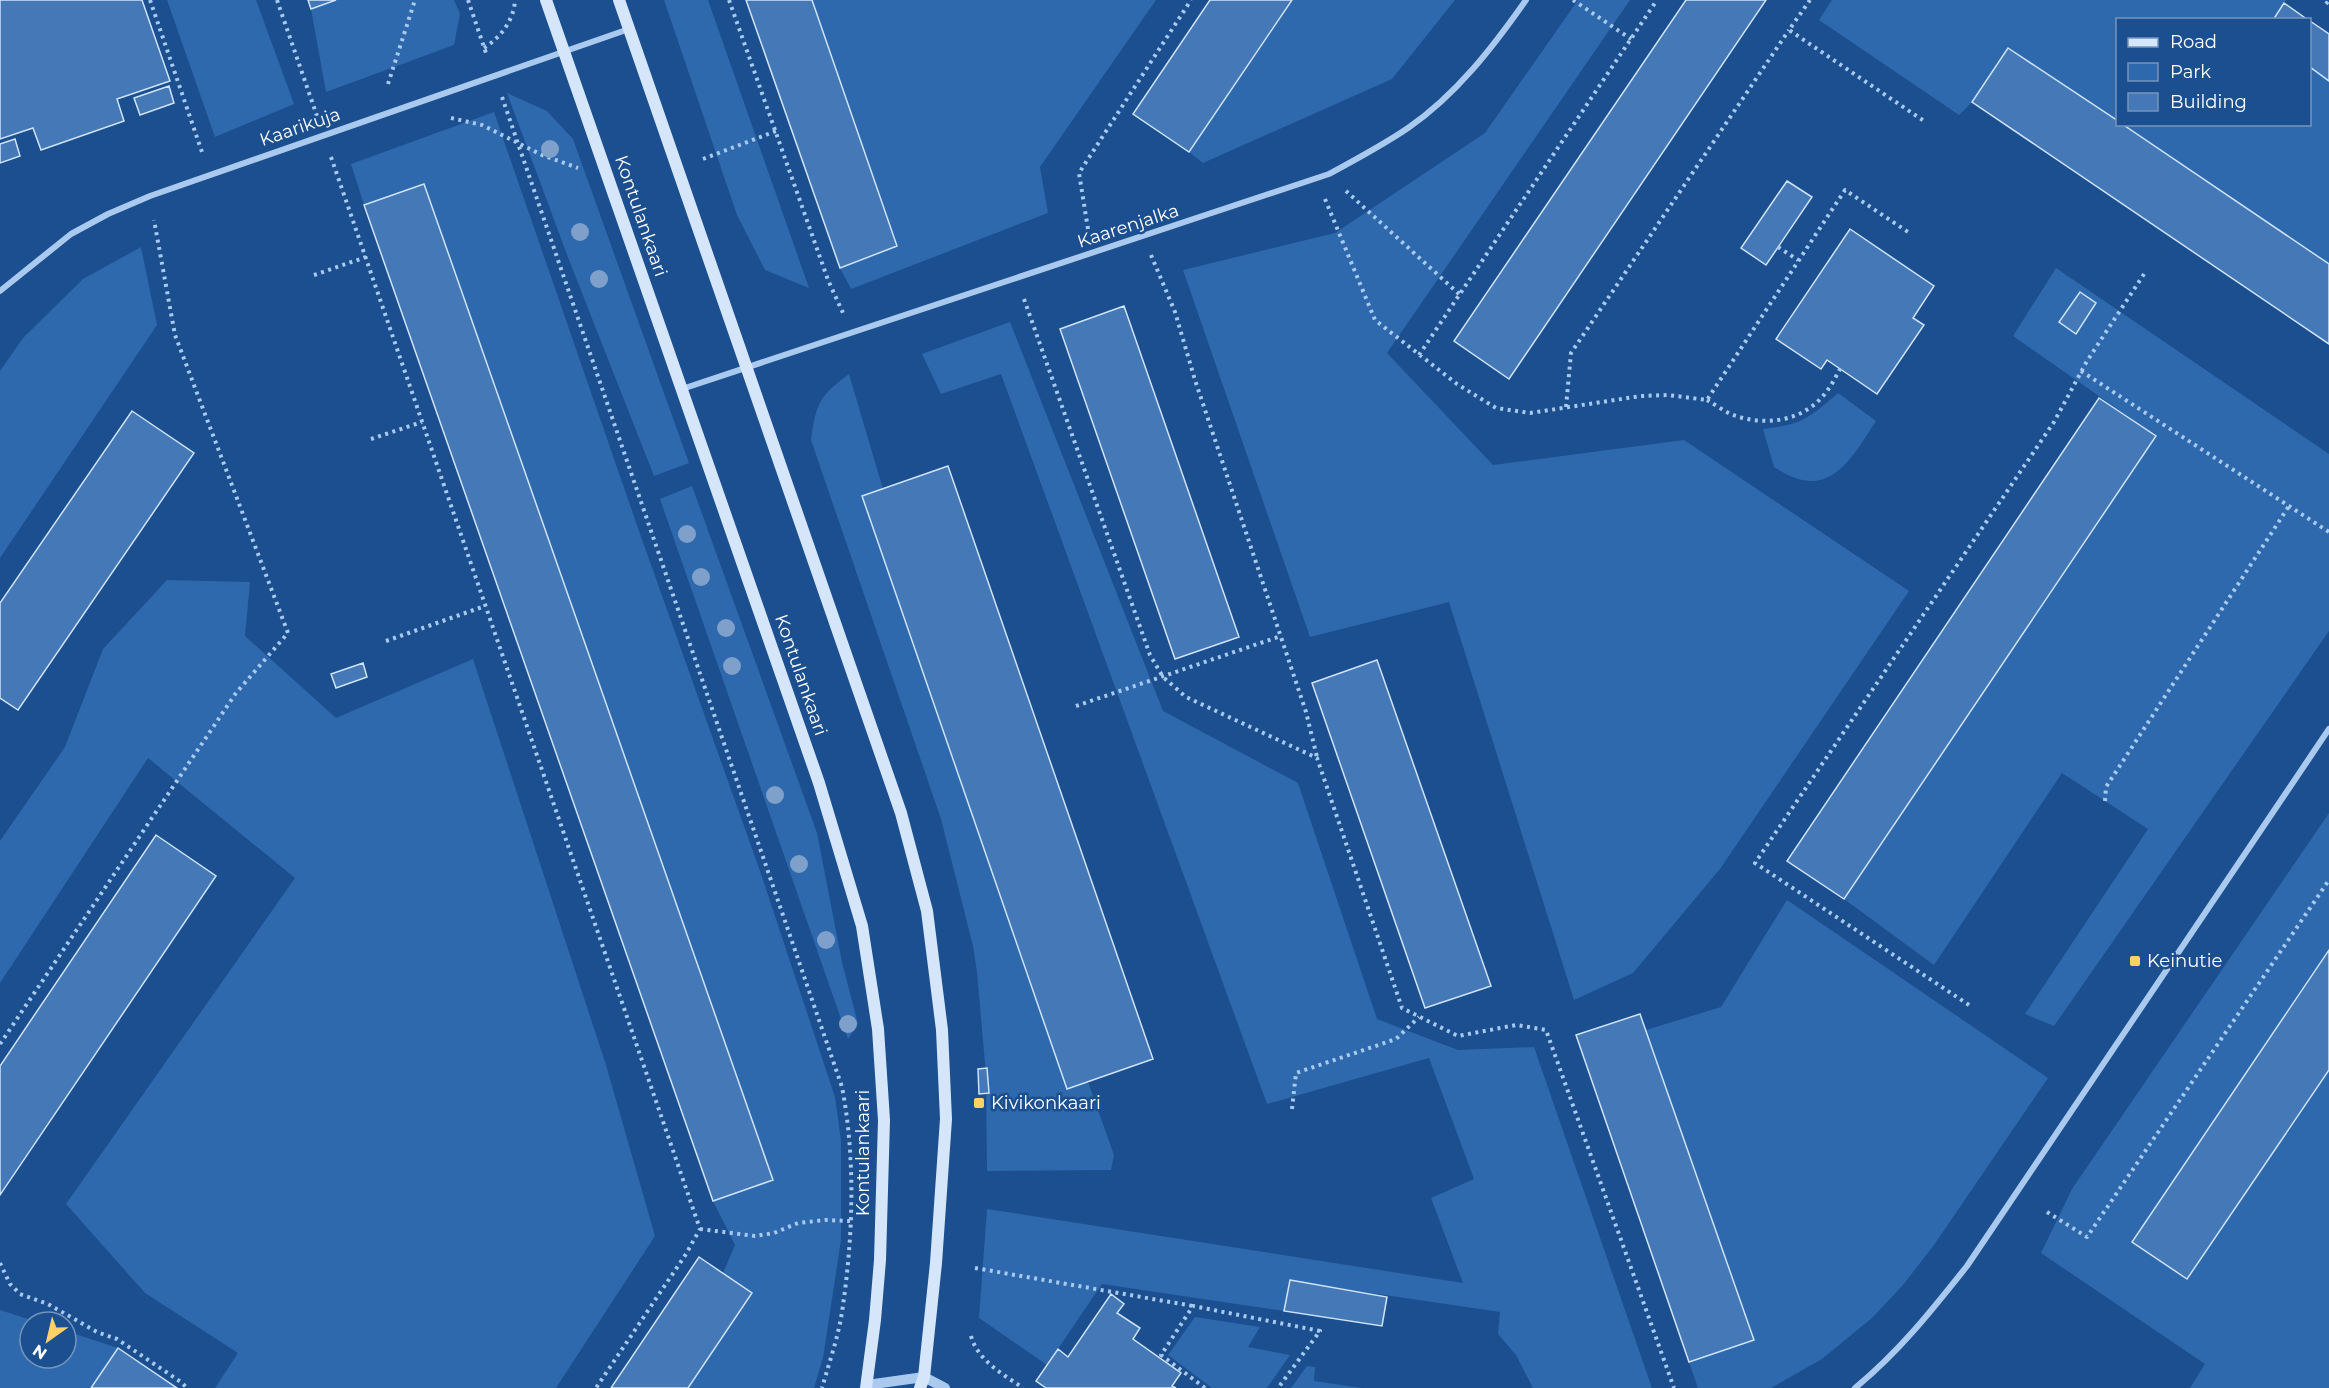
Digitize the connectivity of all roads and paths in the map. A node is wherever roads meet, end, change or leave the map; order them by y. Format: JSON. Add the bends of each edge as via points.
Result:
{"nodes":[{"id":1,"x":150,"y":0,"type":"edge"},
{"id":2,"x":277,"y":0,"type":"edge"},
{"id":3,"x":415,"y":0,"type":"edge"},
{"id":4,"x":468,"y":0,"type":"edge"},
{"id":5,"x":515,"y":0,"type":"edge"},
{"id":6,"x":546,"y":0,"type":"edge"},
{"id":7,"x":619,"y":0,"type":"edge"},
{"id":8,"x":729,"y":0,"type":"edge"},
{"id":9,"x":1191,"y":0,"type":"edge"},
{"id":10,"x":1526,"y":0,"type":"edge"},
{"id":11,"x":1573,"y":0,"type":"edge"},
{"id":12,"x":1657,"y":0,"type":"edge"},
{"id":13,"x":1810,"y":0,"type":"edge"},
{"id":14,"x":629,"y":29,"type":"junction"},
{"id":15,"x":1789,"y":30,"type":"junction"},
{"id":16,"x":1631,"y":39,"type":"junction"},
{"id":17,"x":565,"y":52,"type":"junction"},
{"id":18,"x":388,"y":84,"type":"dead end"},
{"id":19,"x":503,"y":101,"type":"dead end"},
{"id":20,"x":451,"y":118,"type":"dead end"},
{"id":21,"x":1924,"y":121,"type":"dead end"},
{"id":22,"x":776,"y":131,"type":"junction"},
{"id":23,"x":324,"y":135,"type":"junction"},
{"id":24,"x":517,"y":142,"type":"junction"},
{"id":25,"x":703,"y":159,"type":"dead end"},
{"id":26,"x":1329,"y":174,"type":"junction"},
{"id":27,"x":209,"y":175,"type":"junction"},
{"id":28,"x":1318,"y":178,"type":"junction"},
{"id":29,"x":612,"y":188,"type":"junction"},
{"id":30,"x":150,"y":196,"type":"junction"},
{"id":31,"x":1908,"y":231,"type":"dead end"},
{"id":32,"x":1143,"y":237,"type":"junction"},
{"id":33,"x":1778,"y":247,"type":"dead end"},
{"id":34,"x":1092,"y":254,"type":"junction"},
{"id":35,"x":366,"y":257,"type":"junction"},
{"id":36,"x":1798,"y":260,"type":"junction"},
{"id":37,"x":2146,"y":271,"type":"dead end"},
{"id":38,"x":314,"y":275,"type":"dead end"},
{"id":39,"x":1017,"y":279,"type":"junction"},
{"id":40,"x":0,"y":291,"type":"edge"},
{"id":41,"x":1459,"y":294,"type":"junction"},
{"id":42,"x":851,"y":333,"type":"junction"},
{"id":43,"x":1419,"y":355,"type":"junction"},
{"id":44,"x":746,"y":368,"type":"junction"},
{"id":45,"x":1840,"y":369,"type":"dead end"},
{"id":46,"x":2081,"y":371,"type":"junction"},
{"id":47,"x":682,"y":389,"type":"junction"},
{"id":48,"x":1707,"y":400,"type":"junction"},
{"id":49,"x":1566,"y":407,"type":"junction"},
{"id":50,"x":422,"y":422,"type":"junction"},
{"id":51,"x":371,"y":439,"type":"dead end"},
{"id":52,"x":2289,"y":506,"type":"junction"},
{"id":53,"x":2329,"y":532,"type":"edge"},
{"id":54,"x":485,"y":606,"type":"junction"},
{"id":55,"x":1281,"y":636,"type":"junction"},
{"id":56,"x":386,"y":641,"type":"dead end"},
{"id":57,"x":1163,"y":676,"type":"junction"},
{"id":58,"x":1076,"y":706,"type":"dead end"},
{"id":59,"x":2329,"y":729,"type":"edge"},
{"id":60,"x":1317,"y":758,"type":"junction"},
{"id":61,"x":2105,"y":801,"type":"dead end"},
{"id":62,"x":2329,"y":879,"type":"edge"},
{"id":63,"x":1969,"y":1005,"type":"dead end"},
{"id":64,"x":1419,"y":1017,"type":"junction"},
{"id":65,"x":0,"y":1044,"type":"edge"},
{"id":66,"x":1292,"y":1109,"type":"dead end"},
{"id":67,"x":2047,"y":1212,"type":"dead end"},
{"id":68,"x":850,"y":1221,"type":"junction"},
{"id":69,"x":700,"y":1229,"type":"junction"},
{"id":70,"x":0,"y":1263,"type":"edge"},
{"id":71,"x":975,"y":1268,"type":"dead end"},
{"id":72,"x":1193,"y":1306,"type":"junction"},
{"id":73,"x":971,"y":1336,"type":"dead end"},
{"id":74,"x":922,"y":1382,"type":"edge"},
{"id":75,"x":1016,"y":1386,"type":"edge"},
{"id":76,"x":867,"y":1387,"type":"edge"},
{"id":77,"x":187,"y":1388,"type":"edge"},
{"id":78,"x":596,"y":1388,"type":"edge"},
{"id":79,"x":822,"y":1388,"type":"edge"},
{"id":80,"x":945,"y":1388,"type":"edge"},
{"id":81,"x":1023,"y":1388,"type":"edge"},
{"id":82,"x":1205,"y":1388,"type":"edge"},
{"id":83,"x":1278,"y":1388,"type":"edge"},
{"id":84,"x":1674,"y":1388,"type":"edge"},
{"id":85,"x":1855,"y":1388,"type":"edge"}],
"edges":[{"from":1,"to":27,"type":"path"},
{"from":2,"to":23,"type":"path"},
{"from":3,"to":18,"type":"path"},
{"from":4,"to":5,"type":"path","via":[[484,48],[505,30]]},
{"from":6,"to":17,"type":"main road","name":"Kontulankaari"},
{"from":7,"to":14,"type":"main road"},
{"from":8,"to":22,"type":"path"},
{"from":9,"to":34,"type":"path","via":[[1079,174]]},
{"from":10,"to":26,"type":"street","name":"Kaarenjalka","via":[[1499,39],[1454,89],[1409,127]]},
{"from":11,"to":16,"type":"path"},
{"from":12,"to":16,"type":"path"},
{"from":13,"to":15,"type":"path"},
{"from":14,"to":17,"type":"street","name":"Kaarikuja"},
{"from":14,"to":44,"type":"main road"},
{"from":15,"to":21,"type":"path"},
{"from":15,"to":49,"type":"path","via":[[1571,352]]},
{"from":16,"to":41,"type":"path"},
{"from":17,"to":23,"type":"street","name":"Kaarikuja"},
{"from":17,"to":29,"type":"main road","name":"Kontulankaari"},
{"from":19,"to":24,"type":"path"},
{"from":20,"to":24,"type":"path","via":[[482,125]]},
{"from":22,"to":25,"type":"path"},
{"from":22,"to":42,"type":"path","via":[[828,280]]},
{"from":23,"to":27,"type":"street","name":"Kaarikuja"},
{"from":23,"to":35,"type":"path"},
{"from":24,"to":29,"type":"path","via":[[578,168]]},
{"from":24,"to":68,"type":"path","via":[[842,1088],[849,1123]]},
{"from":26,"to":28,"type":"street","name":"Kaarenjalka"},
{"from":26,"to":41,"type":"path"},
{"from":27,"to":30,"type":"street","name":"Kaarikuja"},
{"from":28,"to":32,"type":"street","name":"Kaarenjalka"},
{"from":28,"to":43,"type":"path","via":[[1375,320]]},
{"from":29,"to":47,"type":"main road","name":"Kontulankaari"},
{"from":30,"to":40,"type":"street","name":"Kaarikuja","via":[[70,234]]},
{"from":30,"to":65,"type":"path","via":[[175,335],[288,633],[236,693]]},
{"from":31,"to":36,"type":"path","via":[[1845,190]]},
{"from":32,"to":34,"type":"street","name":"Kaarenjalka"},
{"from":32,"to":55,"type":"path","via":[[1175,312]]},
{"from":33,"to":36,"type":"path"},
{"from":34,"to":39,"type":"street","name":"Kaarenjalka"},
{"from":35,"to":38,"type":"path"},
{"from":35,"to":50,"type":"path"},
{"from":36,"to":48,"type":"path"},
{"from":37,"to":46,"type":"path"},
{"from":39,"to":42,"type":"street","name":"Kaarenjalka"},
{"from":39,"to":57,"type":"path","via":[[1150,656]]},
{"from":41,"to":43,"type":"path"},
{"from":42,"to":44,"type":"street","name":"Kaarenjalka"},
{"from":43,"to":49,"type":"path","via":[[1496,408],[1530,413]]},
{"from":44,"to":47,"type":"street","name":"Kaarenjalka"},
{"from":44,"to":74,"type":"main road","via":[[901,813],[927,911],[942,1030],[946,1119],[936,1263]]},
{"from":45,"to":48,"type":"path","via":[[1824,396],[1809,410],[1789,418],[1763,421],[1735,416]]},
{"from":46,"to":52,"type":"path"},
{"from":46,"to":63,"type":"path","via":[[2054,422],[1755,863]]},
{"from":47,"to":76,"type":"main road","name":"Kontulankaari","via":[[819,783],[862,926],[878,1029],[884,1120],[880,1260]]},
{"from":48,"to":49,"type":"path","via":[[1641,396]]},
{"from":50,"to":51,"type":"path"},
{"from":50,"to":54,"type":"path"},
{"from":52,"to":53,"type":"path"},
{"from":52,"to":61,"type":"path","via":[[2106,787]]},
{"from":54,"to":56,"type":"path"},
{"from":54,"to":69,"type":"path"},
{"from":55,"to":57,"type":"path"},
{"from":55,"to":60,"type":"path"},
{"from":57,"to":58,"type":"path"},
{"from":57,"to":60,"type":"path","via":[[1186,697]]},
{"from":59,"to":85,"type":"street","via":[[1967,1266],[1915,1332]]},
{"from":60,"to":64,"type":"path","via":[[1402,1008]]},
{"from":62,"to":67,"type":"path","via":[[2087,1237]]},
{"from":64,"to":66,"type":"path","via":[[1396,1039],[1296,1073]]},
{"from":64,"to":84,"type":"path","via":[[1458,1036],[1516,1025],[1546,1030]]},
{"from":68,"to":69,"type":"path","via":[[798,1223],[755,1236]]},
{"from":68,"to":79,"type":"path","via":[[842,1314]]},
{"from":69,"to":78,"type":"path"},
{"from":70,"to":77,"type":"path","via":[[20,1294],[117,1339]]},
{"from":71,"to":72,"type":"path"},
{"from":72,"to":82,"type":"path","via":[[1161,1355]]},
{"from":72,"to":83,"type":"path","via":[[1320,1331]]},
{"from":73,"to":75,"type":"path","via":[[975,1350]]},
{"from":74,"to":76,"type":"street"},
{"from":74,"to":80,"type":"street"},
{"from":75,"to":81,"type":"path"}]}
